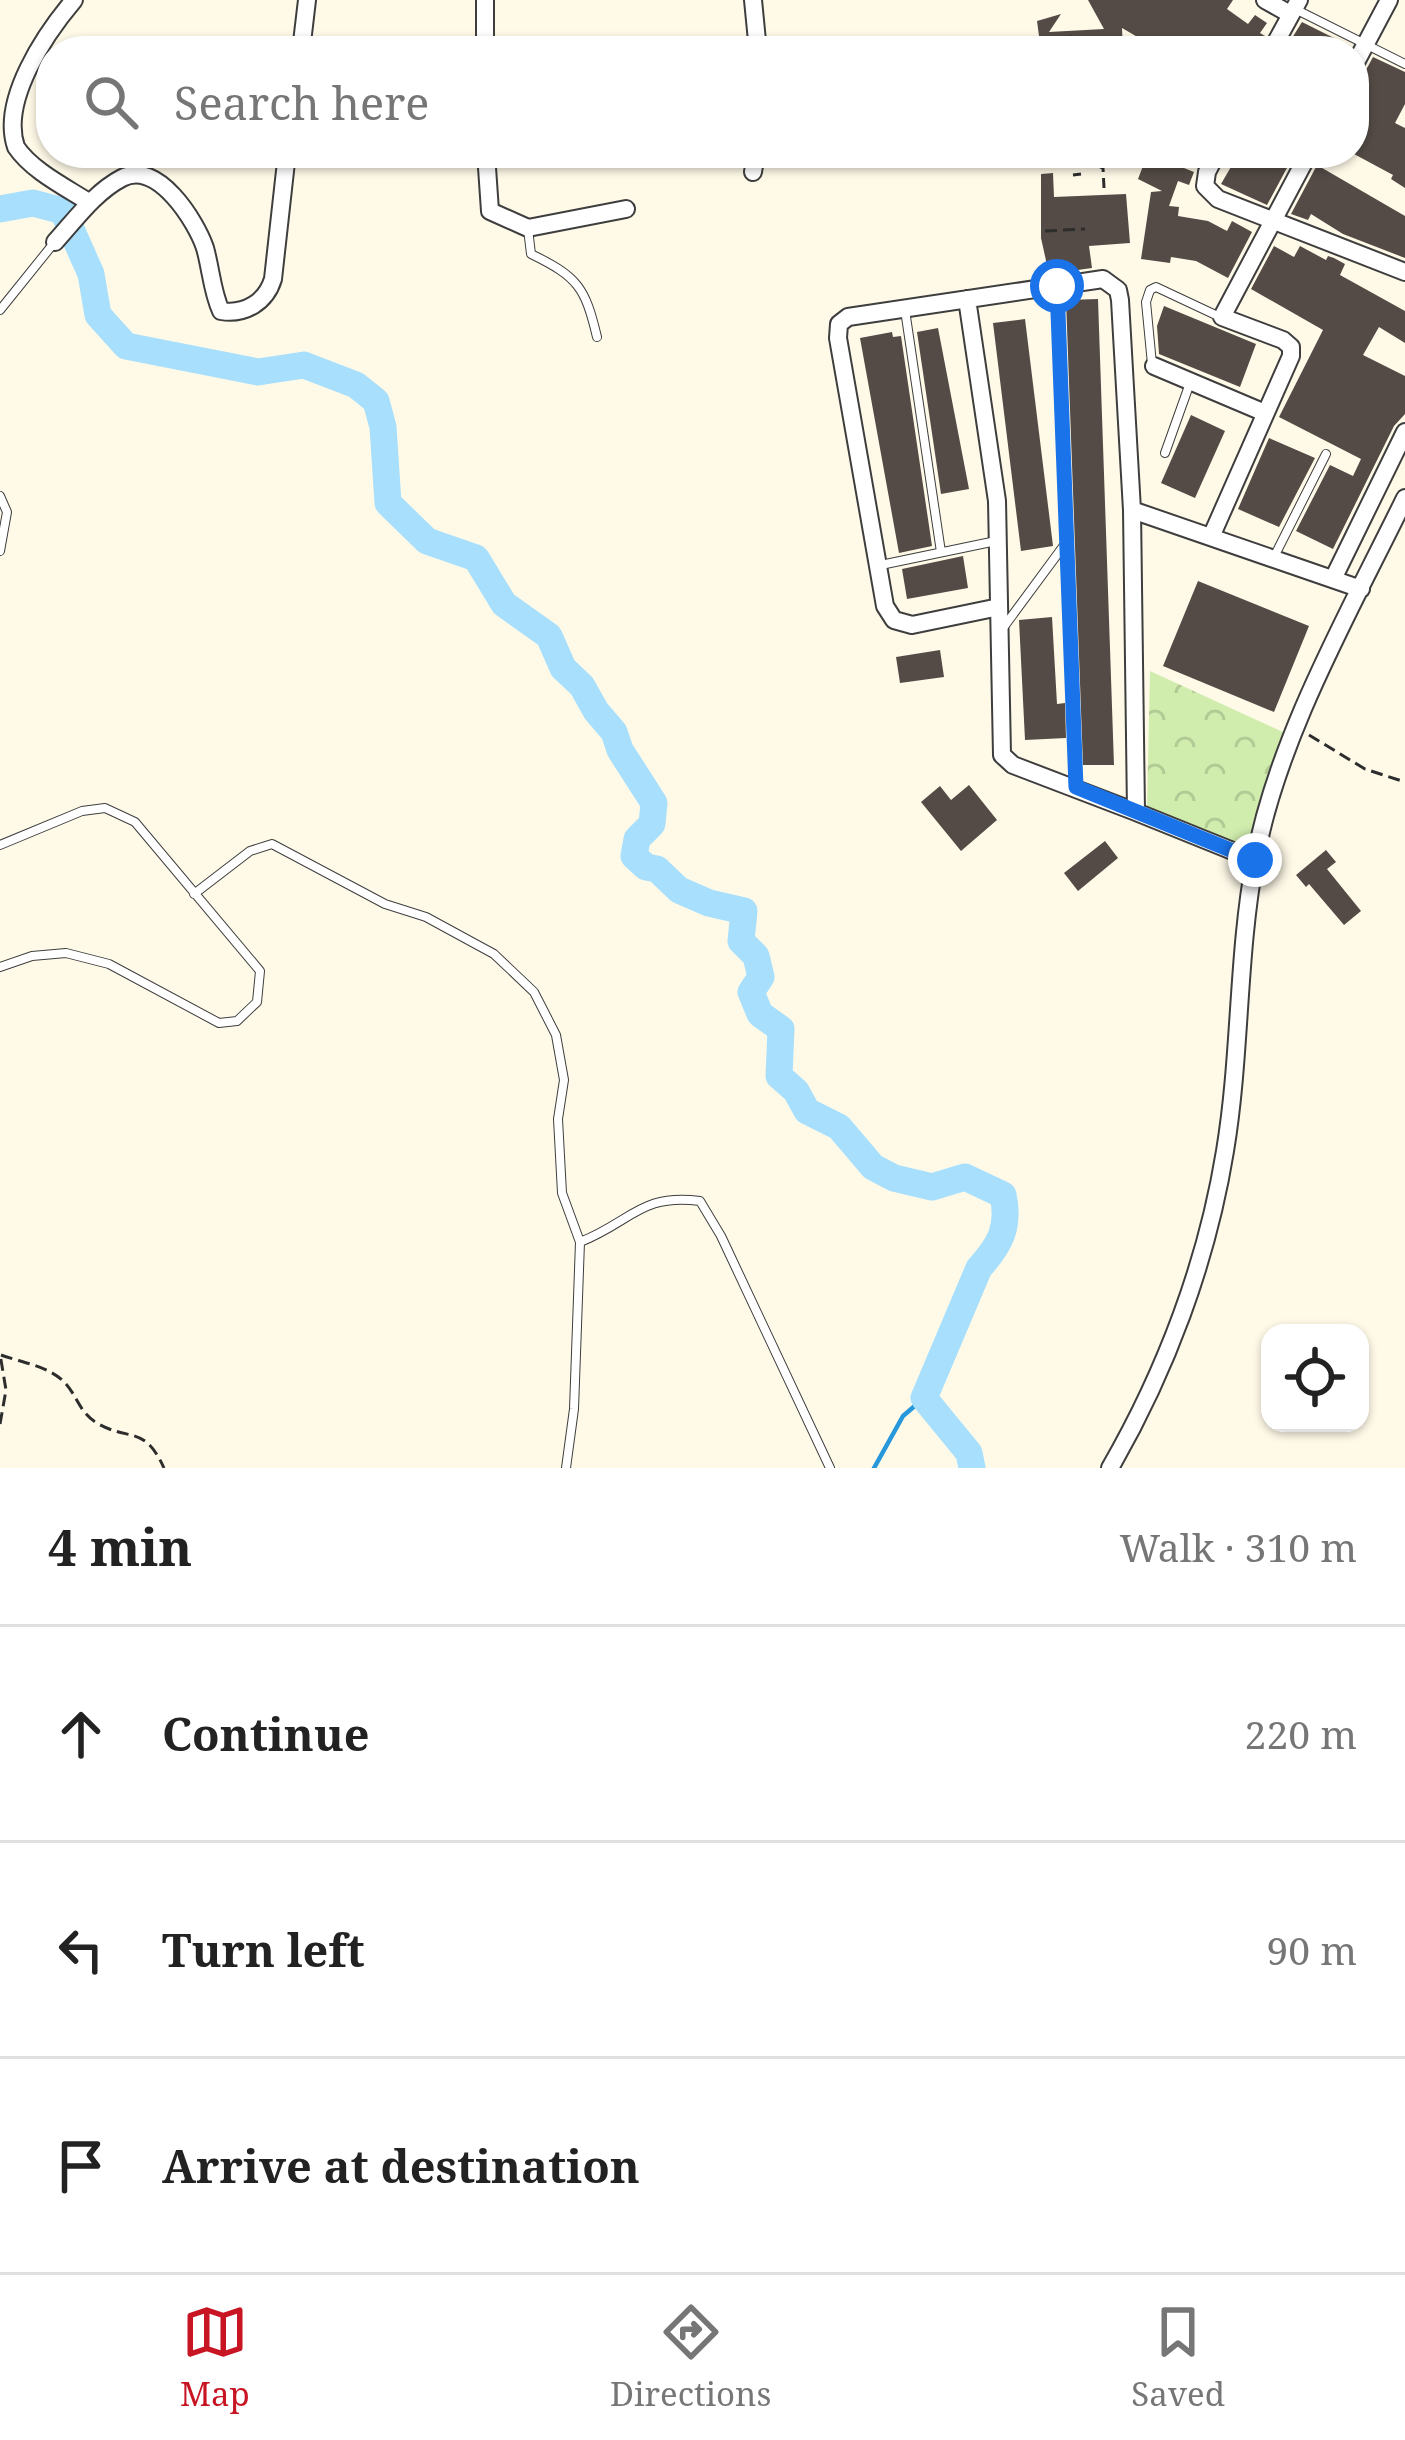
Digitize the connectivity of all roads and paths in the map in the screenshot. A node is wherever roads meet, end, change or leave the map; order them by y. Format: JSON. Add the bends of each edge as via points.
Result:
{"nodes":[{"id":1,"x":74,"y":0,"type":"edge"},
{"id":2,"x":307,"y":0,"type":"edge"},
{"id":3,"x":485,"y":0,"type":"edge"},
{"id":4,"x":753,"y":0,"type":"edge"},
{"id":5,"x":1265,"y":0,"type":"edge"},
{"id":6,"x":1389,"y":0,"type":"edge"},
{"id":7,"x":1295,"y":8,"type":"edge"},
{"id":8,"x":45,"y":36,"type":"edge"},
{"id":9,"x":303,"y":36,"type":"edge"},
{"id":10,"x":485,"y":36,"type":"edge"},
{"id":11,"x":757,"y":36,"type":"edge"},
{"id":12,"x":1279,"y":36,"type":"edge"},
{"id":13,"x":1349,"y":36,"type":"edge"},
{"id":14,"x":1369,"y":37,"type":"edge"},
{"id":15,"x":1369,"y":46,"type":"edge"},
{"id":16,"x":36,"y":47,"type":"edge"},
{"id":17,"x":1405,"y":64,"type":"edge"},
{"id":18,"x":36,"y":165,"type":"edge"},
{"id":19,"x":39,"y":168,"type":"edge"},
{"id":20,"x":285,"y":168,"type":"edge"},
{"id":21,"x":487,"y":168,"type":"edge"},
{"id":22,"x":1103,"y":168,"type":"edge"},
{"id":23,"x":1209,"y":168,"type":"edge"},
{"id":24,"x":1301,"y":168,"type":"edge"},
{"id":25,"x":1081,"y":174,"type":"dead end"},
{"id":26,"x":1073,"y":175,"type":"dead end"},
{"id":27,"x":1104,"y":188,"type":"dead end"},
{"id":28,"x":86,"y":208,"type":"junction"},
{"id":29,"x":626,"y":209,"type":"dead end"},
{"id":30,"x":1273,"y":223,"type":"junction"},
{"id":31,"x":528,"y":228,"type":"junction"},
{"id":32,"x":1085,"y":229,"type":"dead end"},
{"id":33,"x":1045,"y":231,"type":"dead end"},
{"id":34,"x":55,"y":242,"type":"joint"},
{"id":35,"x":1405,"y":272,"type":"edge"},
{"id":36,"x":1057,"y":286,"type":"junction"},
{"id":37,"x":967,"y":299,"type":"junction"},
{"id":38,"x":905,"y":308,"type":"junction"},
{"id":39,"x":0,"y":310,"type":"edge"},
{"id":40,"x":1222,"y":317,"type":"junction"},
{"id":41,"x":597,"y":337,"type":"dead end"},
{"id":42,"x":1154,"y":366,"type":"joint"},
{"id":43,"x":1191,"y":382,"type":"junction"},
{"id":44,"x":1265,"y":413,"type":"junction"},
{"id":45,"x":1405,"y":431,"type":"edge"},
{"id":46,"x":1165,"y":453,"type":"dead end"},
{"id":47,"x":1326,"y":454,"type":"dead end"},
{"id":48,"x":0,"y":496,"type":"edge"},
{"id":49,"x":1405,"y":498,"type":"edge"},
{"id":50,"x":1132,"y":510,"type":"junction"},
{"id":51,"x":1210,"y":537,"type":"junction"},
{"id":52,"x":998,"y":541,"type":"junction"},
{"id":53,"x":1066,"y":543,"type":"junction"},
{"id":54,"x":0,"y":551,"type":"edge"},
{"id":55,"x":941,"y":552,"type":"junction"},
{"id":56,"x":1273,"y":559,"type":"junction"},
{"id":57,"x":876,"y":566,"type":"junction"},
{"id":58,"x":1333,"y":579,"type":"junction"},
{"id":59,"x":1361,"y":589,"type":"junction"},
{"id":60,"x":999,"y":607,"type":"junction"},
{"id":61,"x":1000,"y":632,"type":"junction"},
{"id":62,"x":1297,"y":728,"type":"junction"},
{"id":63,"x":1405,"y":782,"type":"edge"},
{"id":64,"x":1076,"y":787,"type":"junction"},
{"id":65,"x":1136,"y":812,"type":"junction"},
{"id":66,"x":0,"y":845,"type":"edge"},
{"id":67,"x":1255,"y":860,"type":"junction"},
{"id":68,"x":194,"y":893,"type":"junction"},
{"id":69,"x":0,"y":968,"type":"edge"},
{"id":70,"x":580,"y":1241,"type":"junction"},
{"id":71,"x":0,"y":1355,"type":"edge"},
{"id":72,"x":0,"y":1424,"type":"edge"},
{"id":73,"x":164,"y":1468,"type":"edge"},
{"id":74,"x":566,"y":1468,"type":"edge"},
{"id":75,"x":830,"y":1468,"type":"edge"},
{"id":76,"x":1110,"y":1468,"type":"edge"}],
"edges":[{"from":1,"to":8,"type":"street"},
{"from":2,"to":9,"type":"street"},
{"from":3,"to":10,"type":"street"},
{"from":4,"to":11,"type":"street"},
{"from":5,"to":7,"type":"street"},
{"from":6,"to":14,"type":"street"},
{"from":7,"to":12,"type":"street"},
{"from":7,"to":13,"type":"lane"},
{"from":15,"to":17,"type":"lane"},
{"from":16,"to":18,"type":"street","via":[[7,116],[15,146]]},
{"from":19,"to":28,"type":"street"},
{"from":20,"to":28,"type":"street","via":[[269,291],[233,313],[221,311],[191,217],[164,187],[124,176]]},
{"from":21,"to":31,"type":"street","via":[[490,211]]},
{"from":22,"to":27,"type":"path"},
{"from":23,"to":30,"type":"street","via":[[1205,186],[1218,199]]},
{"from":24,"to":30,"type":"street"},
{"from":25,"to":26,"type":"path"},
{"from":28,"to":34,"type":"street"},
{"from":29,"to":31,"type":"street"},
{"from":30,"to":35,"type":"street"},
{"from":30,"to":40,"type":"street"},
{"from":31,"to":41,"type":"lane","via":[[531,254],[562,269],[587,296]]},
{"from":32,"to":33,"type":"path"},
{"from":34,"to":39,"type":"lane"},
{"from":36,"to":37,"type":"street"},
{"from":36,"to":50,"type":"street","via":[[1103,279],[1118,290]]},
{"from":36,"to":53,"type":"lane"},
{"from":37,"to":38,"type":"street"},
{"from":37,"to":52,"type":"street"},
{"from":38,"to":55,"type":"lane"},
{"from":38,"to":57,"type":"street","via":[[839,324]]},
{"from":40,"to":42,"type":"lane","via":[[1150,290]]},
{"from":40,"to":44,"type":"street","via":[[1291,347]]},
{"from":42,"to":43,"type":"street"},
{"from":43,"to":44,"type":"street"},
{"from":43,"to":46,"type":"lane"},
{"from":44,"to":51,"type":"street"},
{"from":45,"to":58,"type":"street"},
{"from":47,"to":56,"type":"lane"},
{"from":48,"to":54,"type":"lane","via":[[7,512]]},
{"from":49,"to":59,"type":"street"},
{"from":50,"to":51,"type":"street"},
{"from":50,"to":65,"type":"street"},
{"from":51,"to":56,"type":"street"},
{"from":52,"to":55,"type":"lane"},
{"from":52,"to":60,"type":"street"},
{"from":53,"to":61,"type":"lane"},
{"from":53,"to":64,"type":"lane"},
{"from":55,"to":57,"type":"lane"},
{"from":56,"to":58,"type":"street"},
{"from":57,"to":60,"type":"street","via":[[894,620],[912,625]]},
{"from":58,"to":59,"type":"street"},
{"from":59,"to":62,"type":"street"},
{"from":60,"to":61,"type":"street"},
{"from":61,"to":64,"type":"street","via":[[1002,755]]},
{"from":62,"to":63,"type":"path","via":[[1365,769]]},
{"from":62,"to":67,"type":"street"},
{"from":64,"to":65,"type":"street"},
{"from":65,"to":67,"type":"street"},
{"from":66,"to":68,"type":"lane","via":[[105,808],[135,822]]},
{"from":67,"to":76,"type":"street","via":[[1216,1192],[1182,1317]]},
{"from":68,"to":69,"type":"lane","via":[[260,971],[257,1002],[237,1021],[219,1023],[109,964],[66,953]]},
{"from":68,"to":70,"type":"lane","via":[[272,844],[494,954],[533,992],[556,1035],[564,1081],[562,1193]]},
{"from":70,"to":74,"type":"lane"},
{"from":70,"to":75,"type":"lane","via":[[671,1197],[700,1201]]},
{"from":71,"to":72,"type":"path"},
{"from":71,"to":73,"type":"path","via":[[56,1375],[81,1411],[101,1426],[136,1434]]}]}
